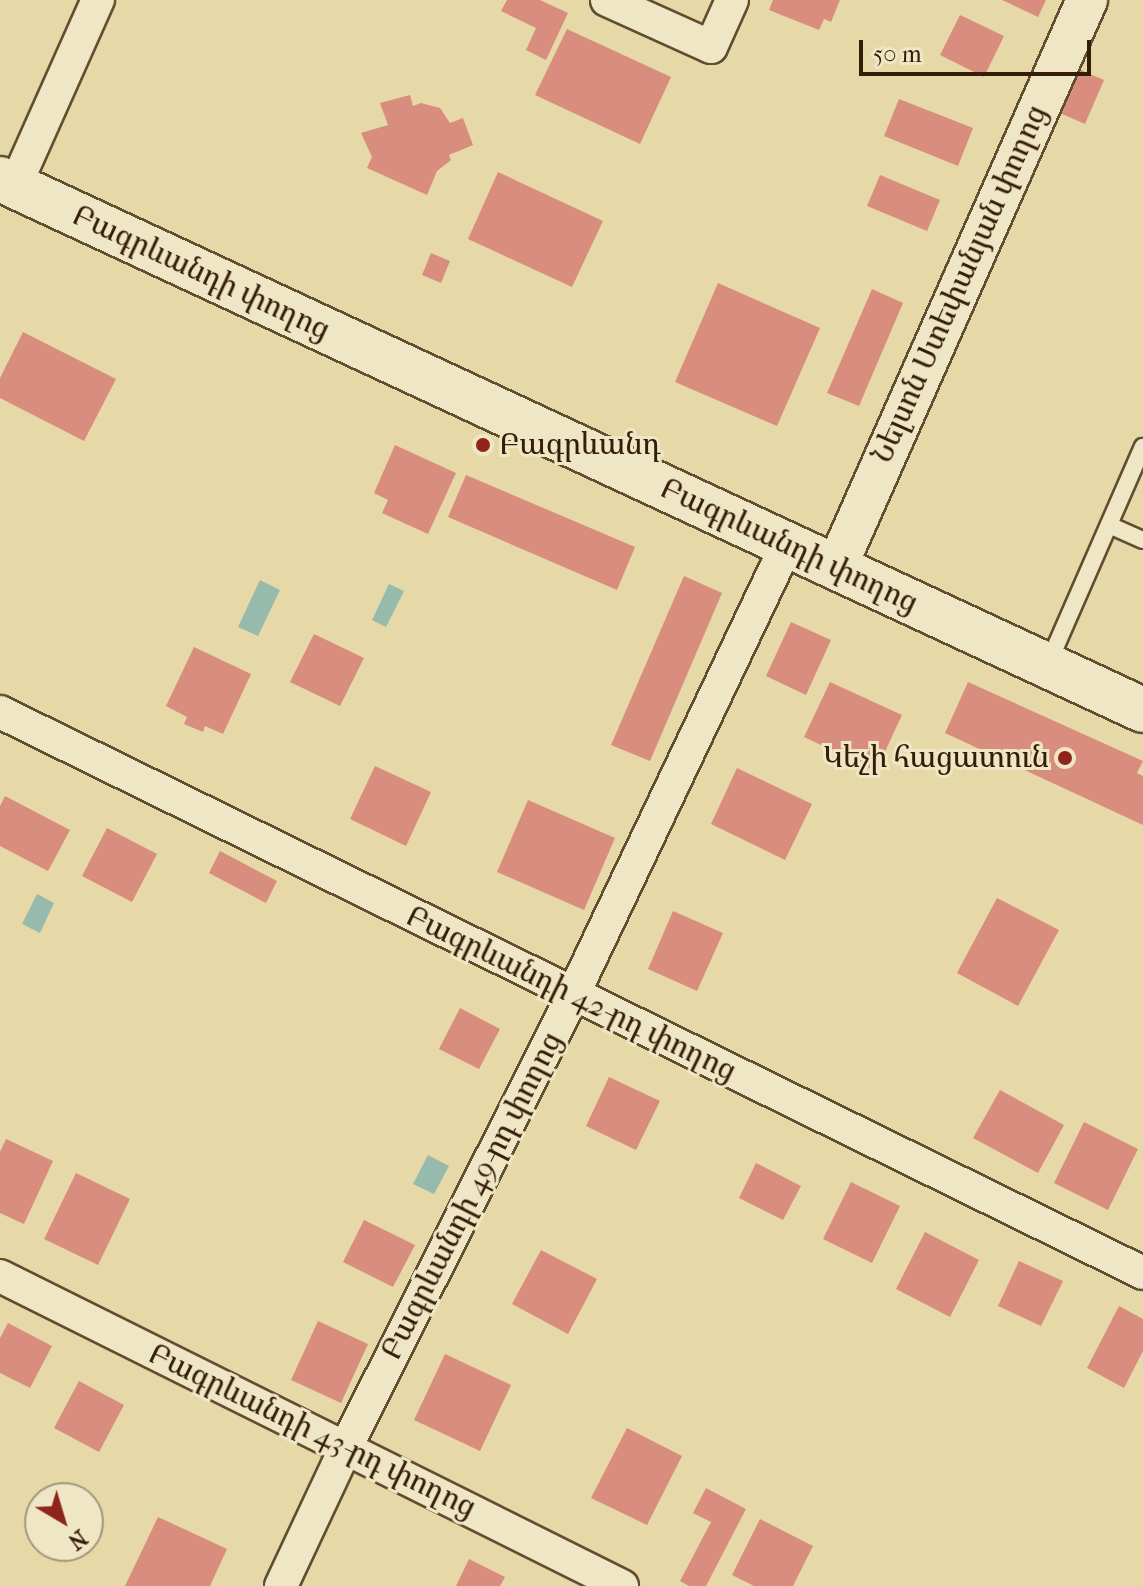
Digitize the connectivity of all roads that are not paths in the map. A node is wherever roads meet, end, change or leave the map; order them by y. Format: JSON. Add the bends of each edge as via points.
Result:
{"nodes":[{"id":1,"x":98,"y":0,"type":"edge"},
{"id":2,"x":607,"y":0,"type":"edge"},
{"id":3,"x":732,"y":0,"type":"edge"},
{"id":4,"x":1087,"y":0,"type":"edge"},
{"id":5,"x":7,"y":182,"type":"edge"},
{"id":6,"x":1143,"y":447,"type":"edge"},
{"id":7,"x":1109,"y":525,"type":"junction"},
{"id":8,"x":1143,"y":540,"type":"edge"},
{"id":9,"x":786,"y":546,"type":"junction"},
{"id":10,"x":836,"y":568,"type":"junction"},
{"id":11,"x":1048,"y":666,"type":"junction"},
{"id":12,"x":1143,"y":710,"type":"edge"},
{"id":13,"x":0,"y":712,"type":"edge"},
{"id":14,"x":573,"y":995,"type":"junction"},
{"id":15,"x":1143,"y":1273,"type":"edge"},
{"id":16,"x":0,"y":1276,"type":"edge"},
{"id":17,"x":346,"y":1447,"type":"junction"},
{"id":18,"x":281,"y":1586,"type":"edge"},
{"id":19,"x":622,"y":1586,"type":"edge"}],
"edges":[{"from":1,"to":5,"type":"street"},
{"from":2,"to":3,"type":"street","via":[[711,47]]},
{"from":4,"to":10,"type":"street","name":"Նելսոն Ստեփանյան փողոց"},
{"from":5,"to":9,"type":"main road","name":"Բագրևանդի փողոց"},
{"from":6,"to":7,"type":"lane"},
{"from":7,"to":8,"type":"lane"},
{"from":7,"to":11,"type":"lane"},
{"from":9,"to":10,"type":"main road","name":"Բագրևանդի փողոց"},
{"from":9,"to":14,"type":"street","name":"Բագրևանդի 49-րդ փողոց"},
{"from":10,"to":11,"type":"main road","name":"Բագրևանդի փողոց"},
{"from":11,"to":12,"type":"main road","name":"Բագրևանդի փողոց"},
{"from":13,"to":14,"type":"street","name":"Բագրևանդի 42-րդ փողոց"},
{"from":14,"to":15,"type":"street","name":"Բագրևանդի 42-րդ փողոց"},
{"from":14,"to":17,"type":"street","name":"Բագրևանդի 49-րդ փողոց"},
{"from":16,"to":17,"type":"street","name":"Բագրևանդի 43-րդ փողոց"},
{"from":17,"to":18,"type":"street","name":"Բագրևանդի 49-րդ փողոց"},
{"from":17,"to":19,"type":"street","name":"Բագրևանդի 43-րդ փողոց"}]}
